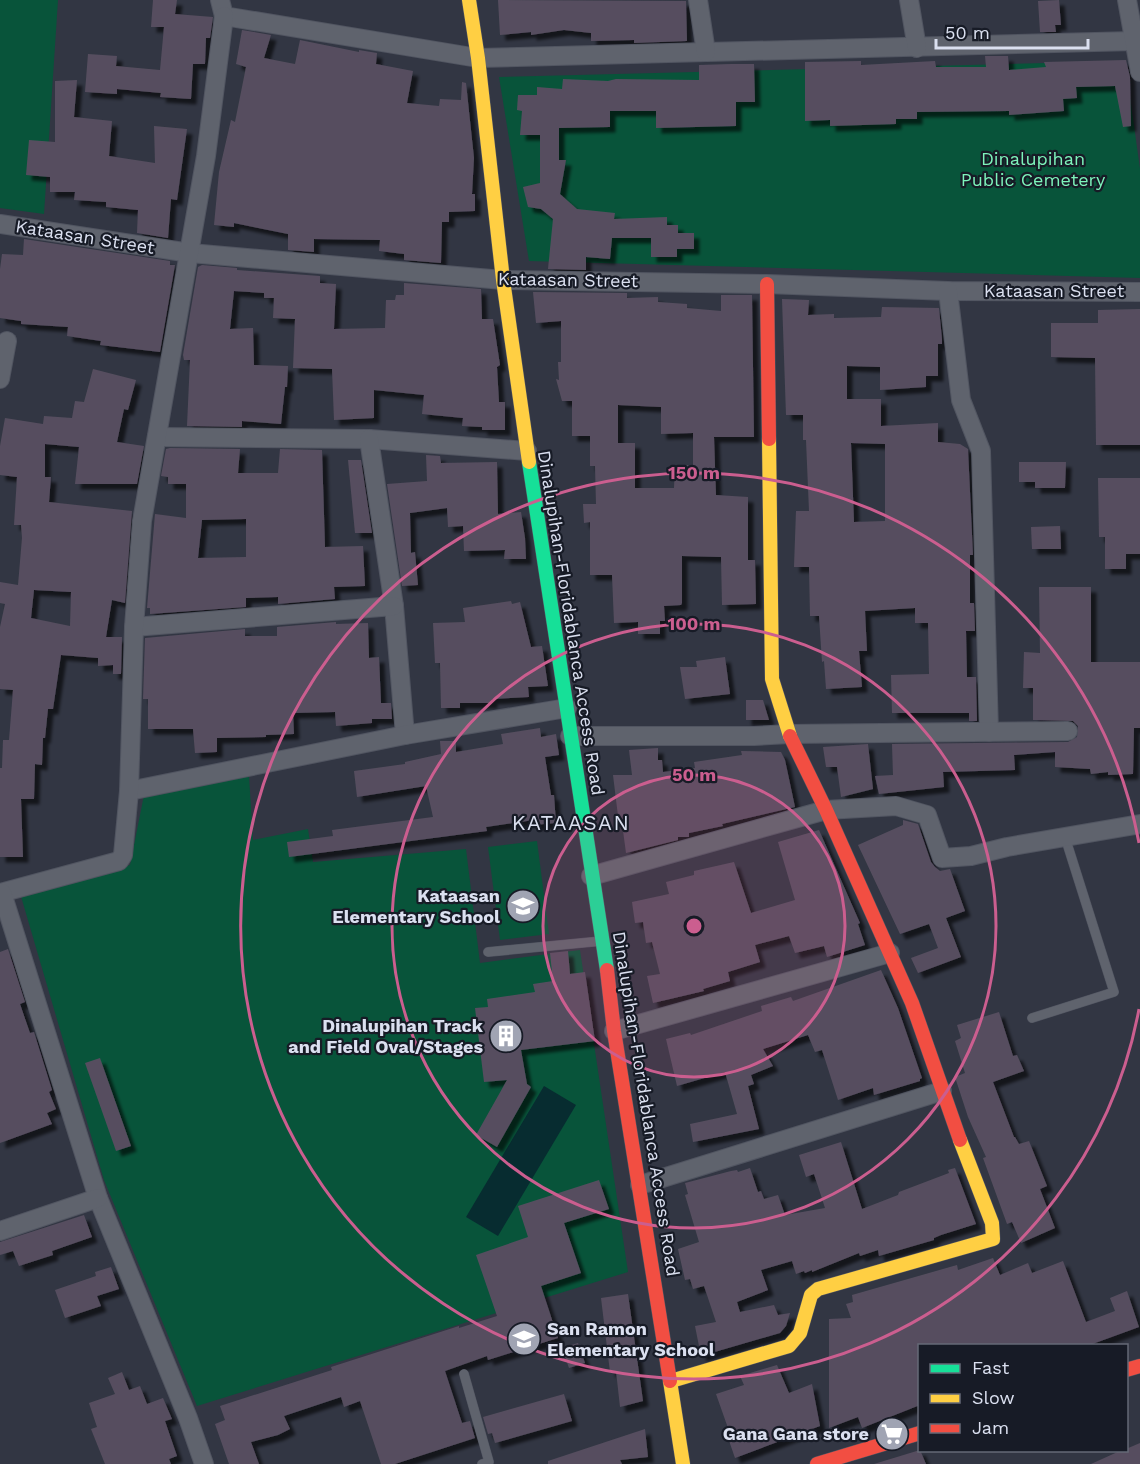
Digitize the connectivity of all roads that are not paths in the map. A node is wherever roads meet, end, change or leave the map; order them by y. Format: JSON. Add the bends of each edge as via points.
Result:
{"nodes":[{"id":1,"x":469,"y":0,"type":"edge"},
{"id":2,"x":698,"y":0,"type":"edge"},
{"id":3,"x":909,"y":0,"type":"edge"},
{"id":4,"x":1127,"y":0,"type":"edge"},
{"id":5,"x":222,"y":8,"type":"edge"},
{"id":6,"x":1134,"y":41,"type":"junction"},
{"id":7,"x":917,"y":48,"type":"junction"},
{"id":8,"x":706,"y":52,"type":"junction"},
{"id":9,"x":478,"y":58,"type":"junction"},
{"id":10,"x":1140,"y":72,"type":"edge"},
{"id":11,"x":0,"y":224,"type":"edge"},
{"id":12,"x":190,"y":253,"type":"junction"},
{"id":13,"x":503,"y":280,"type":"junction"},
{"id":14,"x":767,"y":284,"type":"junction"},
{"id":15,"x":948,"y":291,"type":"junction"},
{"id":16,"x":1140,"y":292,"type":"edge"},
{"id":17,"x":7,"y":341,"type":"dead end"},
{"id":18,"x":0,"y":379,"type":"edge"},
{"id":19,"x":157,"y":437,"type":"junction"},
{"id":20,"x":369,"y":439,"type":"junction"},
{"id":21,"x":527,"y":451,"type":"junction"},
{"id":22,"x":394,"y":606,"type":"junction"},
{"id":23,"x":134,"y":627,"type":"junction"},
{"id":24,"x":567,"y":708,"type":"junction"},
{"id":25,"x":1068,"y":731,"type":"dead end"},
{"id":26,"x":989,"y":732,"type":"junction"},
{"id":27,"x":789,"y":734,"type":"junction"},
{"id":28,"x":405,"y":735,"type":"junction"},
{"id":29,"x":570,"y":736,"type":"junction"},
{"id":30,"x":129,"y":791,"type":"junction"},
{"id":31,"x":826,"y":810,"type":"junction"},
{"id":32,"x":1140,"y":824,"type":"edge"},
{"id":33,"x":1065,"y":837,"type":"junction"},
{"id":34,"x":591,"y":876,"type":"junction"},
{"id":35,"x":1,"y":893,"type":"edge"},
{"id":36,"x":603,"y":941,"type":"junction"},
{"id":37,"x":488,"y":952,"type":"dead end"},
{"id":38,"x":890,"y":953,"type":"junction"},
{"id":39,"x":1032,"y":1018,"type":"dead end"},
{"id":40,"x":614,"y":1031,"type":"junction"},
{"id":41,"x":942,"y":1091,"type":"junction"},
{"id":42,"x":640,"y":1185,"type":"junction"},
{"id":43,"x":98,"y":1198,"type":"junction"},
{"id":44,"x":0,"y":1231,"type":"edge"},
{"id":45,"x":464,"y":1374,"type":"dead end"},
{"id":46,"x":670,"y":1381,"type":"junction"},
{"id":47,"x":918,"y":1434,"type":"edge"},
{"id":48,"x":204,"y":1464,"type":"edge"},
{"id":49,"x":482,"y":1464,"type":"edge"},
{"id":50,"x":683,"y":1464,"type":"edge"},
{"id":51,"x":817,"y":1464,"type":"edge"}],
"edges":[{"from":1,"to":9,"type":"main road","name":"Dinalupihan-Floridablanca Access Road"},
{"from":2,"to":8,"type":"street"},
{"from":3,"to":7,"type":"street"},
{"from":4,"to":6,"type":"street"},
{"from":5,"to":9,"type":"street"},
{"from":5,"to":12,"type":"street","via":[[206,156]]},
{"from":6,"to":7,"type":"street"},
{"from":6,"to":10,"type":"street"},
{"from":7,"to":8,"type":"street"},
{"from":8,"to":9,"type":"street"},
{"from":9,"to":13,"type":"main road","name":"Dinalupihan-Floridablanca Access Road"},
{"from":11,"to":12,"type":"street","name":"Kataasan Street"},
{"from":12,"to":13,"type":"street","name":"Kataasan Street"},
{"from":12,"to":19,"type":"street"},
{"from":13,"to":14,"type":"street","name":"Kataasan Street"},
{"from":13,"to":21,"type":"main road","name":"Dinalupihan-Floridablanca Access Road"},
{"from":14,"to":15,"type":"street","name":"Kataasan Street"},
{"from":14,"to":27,"type":"main road","via":[[772,679]]},
{"from":15,"to":16,"type":"street","name":"Kataasan Street"},
{"from":15,"to":26,"type":"street","via":[[961,399],[981,451]]},
{"from":17,"to":18,"type":"street"},
{"from":19,"to":20,"type":"street"},
{"from":19,"to":23,"type":"street","via":[[142,521]]},
{"from":20,"to":21,"type":"street"},
{"from":20,"to":22,"type":"street"},
{"from":21,"to":24,"type":"main road","name":"Dinalupihan-Floridablanca Access Road"},
{"from":22,"to":23,"type":"street"},
{"from":22,"to":28,"type":"street"},
{"from":23,"to":30,"type":"street"},
{"from":24,"to":28,"type":"street"},
{"from":24,"to":29,"type":"main road","name":"Dinalupihan-Floridablanca Access Road"},
{"from":25,"to":26,"type":"street"},
{"from":26,"to":27,"type":"street"},
{"from":27,"to":29,"type":"street"},
{"from":27,"to":31,"type":"main road"},
{"from":28,"to":30,"type":"street"},
{"from":29,"to":34,"type":"main road","name":"Dinalupihan-Floridablanca Access Road"},
{"from":30,"to":35,"type":"street","via":[[123,855],[119,861]]},
{"from":31,"to":33,"type":"street","via":[[896,806],[927,815],[942,858]]},
{"from":31,"to":34,"type":"street"},
{"from":31,"to":38,"type":"main road"},
{"from":32,"to":33,"type":"street"},
{"from":33,"to":39,"type":"lane","via":[[1114,992]]},
{"from":34,"to":36,"type":"main road","name":"Dinalupihan-Floridablanca Access Road"},
{"from":35,"to":43,"type":"street"},
{"from":36,"to":37,"type":"lane"},
{"from":36,"to":40,"type":"main road","name":"Dinalupihan-Floridablanca Access Road"},
{"from":38,"to":40,"type":"street"},
{"from":38,"to":41,"type":"main road"},
{"from":40,"to":42,"type":"main road","name":"Dinalupihan-Floridablanca Access Road"},
{"from":41,"to":42,"type":"street"},
{"from":41,"to":46,"type":"main road","via":[[992,1223],[993,1239],[818,1289],[811,1295],[800,1333],[789,1346]]},
{"from":42,"to":46,"type":"main road","name":"Dinalupihan-Floridablanca Access Road"},
{"from":43,"to":44,"type":"street"},
{"from":43,"to":48,"type":"street"},
{"from":45,"to":49,"type":"lane","via":[[489,1462]]},
{"from":46,"to":50,"type":"main road","name":"Dinalupihan-Floridablanca Access Road"},
{"from":47,"to":51,"type":"main road"}]}
